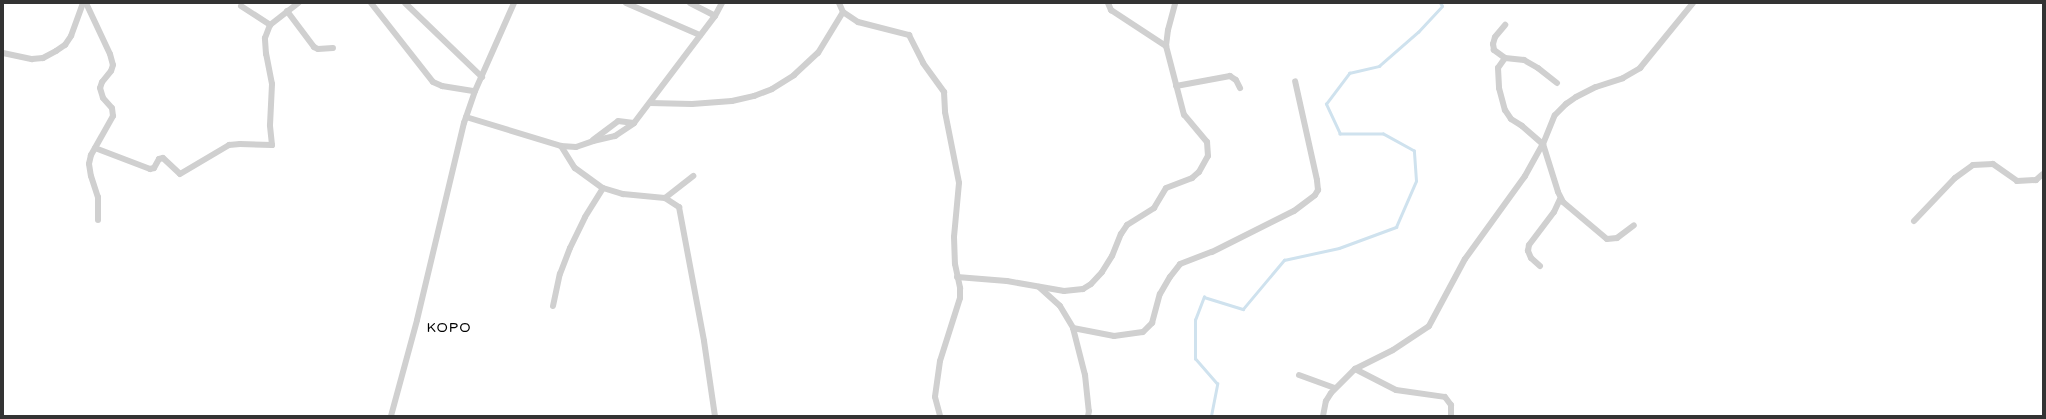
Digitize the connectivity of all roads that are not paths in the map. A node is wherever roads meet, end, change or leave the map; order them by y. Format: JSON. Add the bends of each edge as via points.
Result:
{"nodes":[{"id":1,"x":85,"y":3,"type":"edge"},
{"id":2,"x":298,"y":3,"type":"edge"},
{"id":3,"x":371,"y":3,"type":"edge"},
{"id":4,"x":405,"y":3,"type":"edge"},
{"id":5,"x":514,"y":3,"type":"edge"},
{"id":6,"x":626,"y":3,"type":"edge"},
{"id":7,"x":690,"y":3,"type":"edge"},
{"id":8,"x":722,"y":3,"type":"edge"},
{"id":9,"x":839,"y":3,"type":"edge"},
{"id":10,"x":1108,"y":3,"type":"edge"},
{"id":11,"x":1175,"y":3,"type":"edge"},
{"id":12,"x":1693,"y":3,"type":"edge"},
{"id":13,"x":241,"y":6,"type":"dead end"},
{"id":14,"x":287,"y":11,"type":"junction"},
{"id":15,"x":843,"y":12,"type":"junction"},
{"id":16,"x":715,"y":16,"type":"junction"},
{"id":17,"x":270,"y":25,"type":"junction"},
{"id":18,"x":1505,"y":25,"type":"dead end"},
{"id":19,"x":700,"y":35,"type":"junction"},
{"id":20,"x":1166,"y":46,"type":"junction"},
{"id":21,"x":333,"y":48,"type":"dead end"},
{"id":22,"x":3,"y":53,"type":"edge"},
{"id":23,"x":1505,"y":58,"type":"junction"},
{"id":24,"x":482,"y":76,"type":"junction"},
{"id":25,"x":1295,"y":81,"type":"dead end"},
{"id":26,"x":1557,"y":83,"type":"dead end"},
{"id":27,"x":1176,"y":86,"type":"junction"},
{"id":28,"x":1240,"y":88,"type":"dead end"},
{"id":29,"x":475,"y":91,"type":"junction"},
{"id":30,"x":650,"y":103,"type":"junction"},
{"id":31,"x":466,"y":117,"type":"junction"},
{"id":32,"x":634,"y":123,"type":"junction"},
{"id":33,"x":593,"y":141,"type":"junction"},
{"id":34,"x":1543,"y":144,"type":"junction"},
{"id":35,"x":561,"y":146,"type":"junction"},
{"id":36,"x":95,"y":148,"type":"junction"},
{"id":37,"x":2043,"y":174,"type":"edge"},
{"id":38,"x":692,"y":176,"type":"dead end"},
{"id":39,"x":603,"y":188,"type":"junction"},
{"id":40,"x":665,"y":198,"type":"junction"},
{"id":41,"x":1560,"y":199,"type":"junction"},
{"id":42,"x":98,"y":220,"type":"dead end"},
{"id":43,"x":1914,"y":221,"type":"dead end"},
{"id":44,"x":1634,"y":225,"type":"dead end"},
{"id":45,"x":1540,"y":266,"type":"dead end"},
{"id":46,"x":957,"y":277,"type":"junction"},
{"id":47,"x":1038,"y":286,"type":"junction"},
{"id":48,"x":553,"y":306,"type":"dead end"},
{"id":49,"x":1073,"y":328,"type":"junction"},
{"id":50,"x":1355,"y":369,"type":"junction"},
{"id":51,"x":1299,"y":375,"type":"dead end"},
{"id":52,"x":1335,"y":388,"type":"junction"},
{"id":53,"x":391,"y":416,"type":"edge"},
{"id":54,"x":714,"y":416,"type":"edge"},
{"id":55,"x":940,"y":416,"type":"edge"},
{"id":56,"x":1088,"y":416,"type":"edge"},
{"id":57,"x":1323,"y":416,"type":"edge"},
{"id":58,"x":1451,"y":416,"type":"edge"}],
"edges":[{"from":1,"to":22,"type":"street","via":[[69,40],[56,52],[43,58],[32,59]]},
{"from":1,"to":36,"type":"street","via":[[113,65],[112,71],[100,88],[103,98],[112,108],[113,116]]},
{"from":2,"to":14,"type":"street"},
{"from":3,"to":29,"type":"street","via":[[433,82],[442,86]]},
{"from":4,"to":24,"type":"street"},
{"from":5,"to":24,"type":"street"},
{"from":6,"to":19,"type":"street"},
{"from":7,"to":16,"type":"street"},
{"from":8,"to":16,"type":"street"},
{"from":9,"to":15,"type":"street"},
{"from":10,"to":20,"type":"street","via":[[1111,10]]},
{"from":11,"to":20,"type":"street"},
{"from":12,"to":34,"type":"street","via":[[1640,68],[1624,78],[1596,87],[1566,104],[1555,115]]},
{"from":13,"to":17,"type":"street"},
{"from":14,"to":17,"type":"street"},
{"from":14,"to":21,"type":"street","via":[[314,48]]},
{"from":15,"to":30,"type":"street","via":[[818,53],[794,75],[772,89],[732,101],[692,104]]},
{"from":15,"to":46,"type":"street","via":[[858,22],[909,35],[923,63],[944,92],[945,112],[959,183],[954,237]]},
{"from":16,"to":19,"type":"street"},
{"from":17,"to":36,"type":"street","via":[[266,33],[265,46],[272,84],[272,145],[229,145],[180,174],[162,158],[150,170]]},
{"from":18,"to":23,"type":"street","via":[[1493,44],[1494,50]]},
{"from":19,"to":30,"type":"street"},
{"from":20,"to":27,"type":"street"},
{"from":23,"to":26,"type":"street","via":[[1524,60]]},
{"from":23,"to":34,"type":"street","via":[[1499,63],[1497,73],[1505,110],[1511,119]]},
{"from":24,"to":29,"type":"street"},
{"from":25,"to":49,"type":"street","via":[[1317,180],[1318,190],[1315,195],[1294,211],[1219,249],[1180,264],[1160,294],[1152,323],[1143,332],[1114,336]]},
{"from":27,"to":28,"type":"street","via":[[1230,76],[1236,80]]},
{"from":27,"to":47,"type":"street","via":[[1184,115],[1207,142],[1208,152],[1204,164],[1192,178],[1166,188],[1154,208],[1127,226],[1107,265],[1092,284],[1073,292]]},
{"from":29,"to":31,"type":"street"},
{"from":30,"to":32,"type":"street"},
{"from":31,"to":35,"type":"street"},
{"from":31,"to":53,"type":"street","via":[[416,327]]},
{"from":32,"to":33,"type":"street","via":[[615,136]]},
{"from":32,"to":33,"type":"street","via":[[624,120],[616,122]]},
{"from":33,"to":35,"type":"street","via":[[576,147]]},
{"from":34,"to":41,"type":"street"},
{"from":34,"to":50,"type":"street","via":[[1525,176],[1465,259],[1429,326],[1393,350]]},
{"from":35,"to":39,"type":"street","via":[[575,168]]},
{"from":36,"to":42,"type":"street","via":[[89,167],[98,197]]},
{"from":37,"to":43,"type":"street","via":[[2036,180],[2017,181],[1993,164],[1973,165],[1955,178]]},
{"from":38,"to":40,"type":"street"},
{"from":39,"to":40,"type":"street","via":[[623,194]]},
{"from":39,"to":48,"type":"street","via":[[570,248],[560,274]]},
{"from":40,"to":54,"type":"street","via":[[677,205],[682,216]]},
{"from":41,"to":44,"type":"street","via":[[1607,238],[1617,238]]},
{"from":41,"to":45,"type":"street","via":[[1554,212],[1529,246],[1531,258]]},
{"from":46,"to":47,"type":"street"},
{"from":46,"to":55,"type":"street","via":[[960,288],[959,305],[944,346],[936,392]]},
{"from":47,"to":49,"type":"street","via":[[1060,306]]},
{"from":49,"to":56,"type":"street","via":[[1085,375]]},
{"from":50,"to":52,"type":"street"},
{"from":50,"to":58,"type":"street","via":[[1396,390],[1445,397],[1451,405]]},
{"from":51,"to":52,"type":"street"},
{"from":52,"to":57,"type":"street","via":[[1326,401]]}]}
